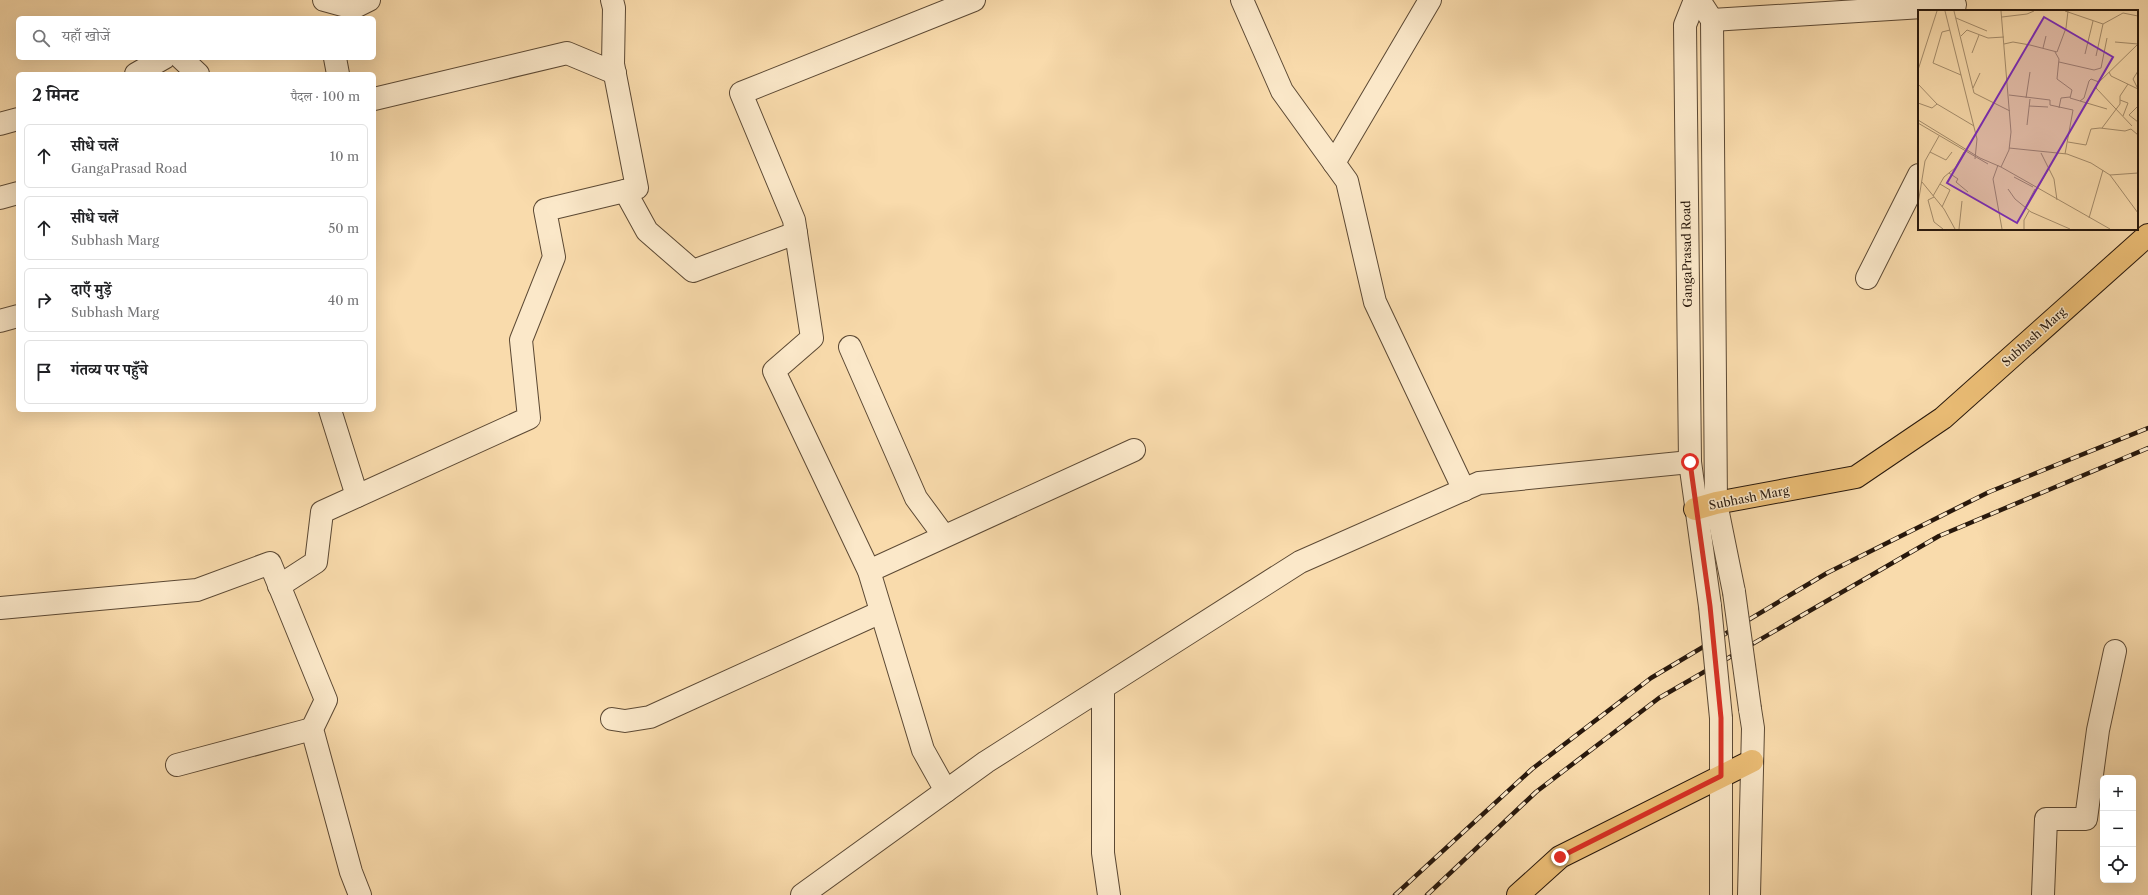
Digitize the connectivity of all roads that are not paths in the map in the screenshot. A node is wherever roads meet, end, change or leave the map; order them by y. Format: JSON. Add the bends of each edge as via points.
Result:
{"nodes":[{"id":1,"x":324,"y":0,"type":"edge"},
{"id":2,"x":369,"y":0,"type":"edge"},
{"id":3,"x":612,"y":0,"type":"edge"},
{"id":4,"x":974,"y":0,"type":"edge"},
{"id":5,"x":1242,"y":0,"type":"edge"},
{"id":6,"x":1430,"y":0,"type":"edge"},
{"id":7,"x":1695,"y":0,"type":"edge"},
{"id":8,"x":1699,"y":0,"type":"edge"},
{"id":9,"x":1955,"y":5,"type":"edge"},
{"id":10,"x":328,"y":16,"type":"edge"},
{"id":11,"x":1712,"y":20,"type":"junction"},
{"id":12,"x":160,"y":60,"type":"edge"},
{"id":13,"x":183,"y":60,"type":"edge"},
{"id":14,"x":335,"y":60,"type":"edge"},
{"id":15,"x":140,"y":72,"type":"edge"},
{"id":16,"x":196,"y":72,"type":"edge"},
{"id":17,"x":338,"y":72,"type":"edge"},
{"id":18,"x":615,"y":73,"type":"junction"},
{"id":19,"x":376,"y":99,"type":"edge"},
{"id":20,"x":16,"y":120,"type":"edge"},
{"id":21,"x":0,"y":124,"type":"edge"},
{"id":22,"x":1334,"y":163,"type":"junction"},
{"id":23,"x":1918,"y":177,"type":"edge"},
{"id":24,"x":625,"y":191,"type":"junction"},
{"id":25,"x":16,"y":194,"type":"edge"},
{"id":26,"x":0,"y":198,"type":"edge"},
{"id":27,"x":796,"y":233,"type":"junction"},
{"id":28,"x":2148,"y":235,"type":"edge"},
{"id":29,"x":1867,"y":278,"type":"dead end"},
{"id":30,"x":16,"y":317,"type":"edge"},
{"id":31,"x":0,"y":321,"type":"edge"},
{"id":32,"x":850,"y":347,"type":"dead end"},
{"id":33,"x":331,"y":412,"type":"edge"},
{"id":34,"x":1134,"y":450,"type":"dead end"},
{"id":35,"x":1690,"y":462,"type":"junction"},
{"id":36,"x":1464,"y":490,"type":"junction"},
{"id":37,"x":358,"y":496,"type":"junction"},
{"id":38,"x":1716,"y":503,"type":"junction"},
{"id":39,"x":1695,"y":509,"type":"junction"},
{"id":40,"x":944,"y":536,"type":"junction"},
{"id":41,"x":869,"y":571,"type":"junction"},
{"id":42,"x":279,"y":586,"type":"junction"},
{"id":43,"x":0,"y":608,"type":"edge"},
{"id":44,"x":881,"y":612,"type":"junction"},
{"id":45,"x":2115,"y":651,"type":"dead end"},
{"id":46,"x":1103,"y":688,"type":"junction"},
{"id":47,"x":612,"y":719,"type":"dead end"},
{"id":48,"x":312,"y":729,"type":"junction"},
{"id":49,"x":1752,"y":761,"type":"junction"},
{"id":50,"x":177,"y":765,"type":"dead end"},
{"id":51,"x":1721,"y":776,"type":"junction"},
{"id":52,"x":946,"y":791,"type":"junction"},
{"id":53,"x":360,"y":895,"type":"edge"},
{"id":54,"x":802,"y":895,"type":"edge"},
{"id":55,"x":1109,"y":895,"type":"edge"},
{"id":56,"x":1518,"y":895,"type":"edge"},
{"id":57,"x":1721,"y":895,"type":"edge"},
{"id":58,"x":1749,"y":895,"type":"edge"},
{"id":59,"x":2043,"y":895,"type":"edge"}],
"edges":[{"from":1,"to":2,"type":"street","via":[[353,8]]},
{"from":1,"to":10,"type":"street"},
{"from":3,"to":18,"type":"street"},
{"from":4,"to":27,"type":"street","via":[[741,93],[794,220]]},
{"from":5,"to":22,"type":"street","via":[[1282,91]]},
{"from":6,"to":22,"type":"street"},
{"from":7,"to":35,"type":"street","name":"GangaPrasad Road","via":[[1685,25]]},
{"from":8,"to":11,"type":"street"},
{"from":9,"to":11,"type":"street"},
{"from":11,"to":38,"type":"street"},
{"from":12,"to":15,"type":"street"},
{"from":13,"to":16,"type":"street"},
{"from":14,"to":17,"type":"street"},
{"from":18,"to":19,"type":"street","via":[[567,53]]},
{"from":18,"to":24,"type":"street","via":[[637,188]]},
{"from":20,"to":21,"type":"street"},
{"from":22,"to":36,"type":"street","via":[[1347,180],[1375,302]]},
{"from":23,"to":29,"type":"street"},
{"from":24,"to":27,"type":"street","via":[[647,230],[692,271]]},
{"from":24,"to":37,"type":"street","via":[[545,210],[554,257],[521,340],[528,418]]},
{"from":25,"to":26,"type":"street"},
{"from":27,"to":41,"type":"street","via":[[812,338],[774,371]]},
{"from":28,"to":38,"type":"main road","name":"Subhash Marg","via":[[1943,418],[1856,477]]},
{"from":30,"to":31,"type":"street"},
{"from":32,"to":40,"type":"street","via":[[916,498]]},
{"from":33,"to":37,"type":"street"},
{"from":34,"to":40,"type":"street"},
{"from":35,"to":36,"type":"street","via":[[1479,483]]},
{"from":35,"to":39,"type":"street","name":"GangaPrasad Road"},
{"from":36,"to":46,"type":"street","via":[[1300,562]]},
{"from":37,"to":42,"type":"street","via":[[322,512],[316,562]]},
{"from":38,"to":39,"type":"main road","name":"Subhash Marg"},
{"from":38,"to":49,"type":"street","bridge":true,"via":[[1734,592],[1753,728]]},
{"from":39,"to":51,"type":"street","name":"Subhash Marg","bridge":true,"via":[[1710,606],[1721,718]]},
{"from":40,"to":41,"type":"street"},
{"from":41,"to":44,"type":"street"},
{"from":42,"to":43,"type":"street","via":[[270,563],[197,590]]},
{"from":42,"to":48,"type":"street","via":[[326,700]]},
{"from":44,"to":47,"type":"street","via":[[650,717],[625,721]]},
{"from":44,"to":52,"type":"street","via":[[923,750]]},
{"from":45,"to":59,"type":"street","via":[[2098,730],[2086,819],[2046,819]]},
{"from":46,"to":52,"type":"street","via":[[986,762]]},
{"from":46,"to":55,"type":"street","via":[[1103,853]]},
{"from":48,"to":50,"type":"street"},
{"from":48,"to":53,"type":"street","via":[[351,872]]},
{"from":49,"to":51,"type":"main road"},
{"from":49,"to":58,"type":"street"},
{"from":51,"to":56,"type":"main road","via":[[1560,857]]},
{"from":51,"to":57,"type":"street","name":"Subhash Marg"},
{"from":52,"to":54,"type":"street"}]}
